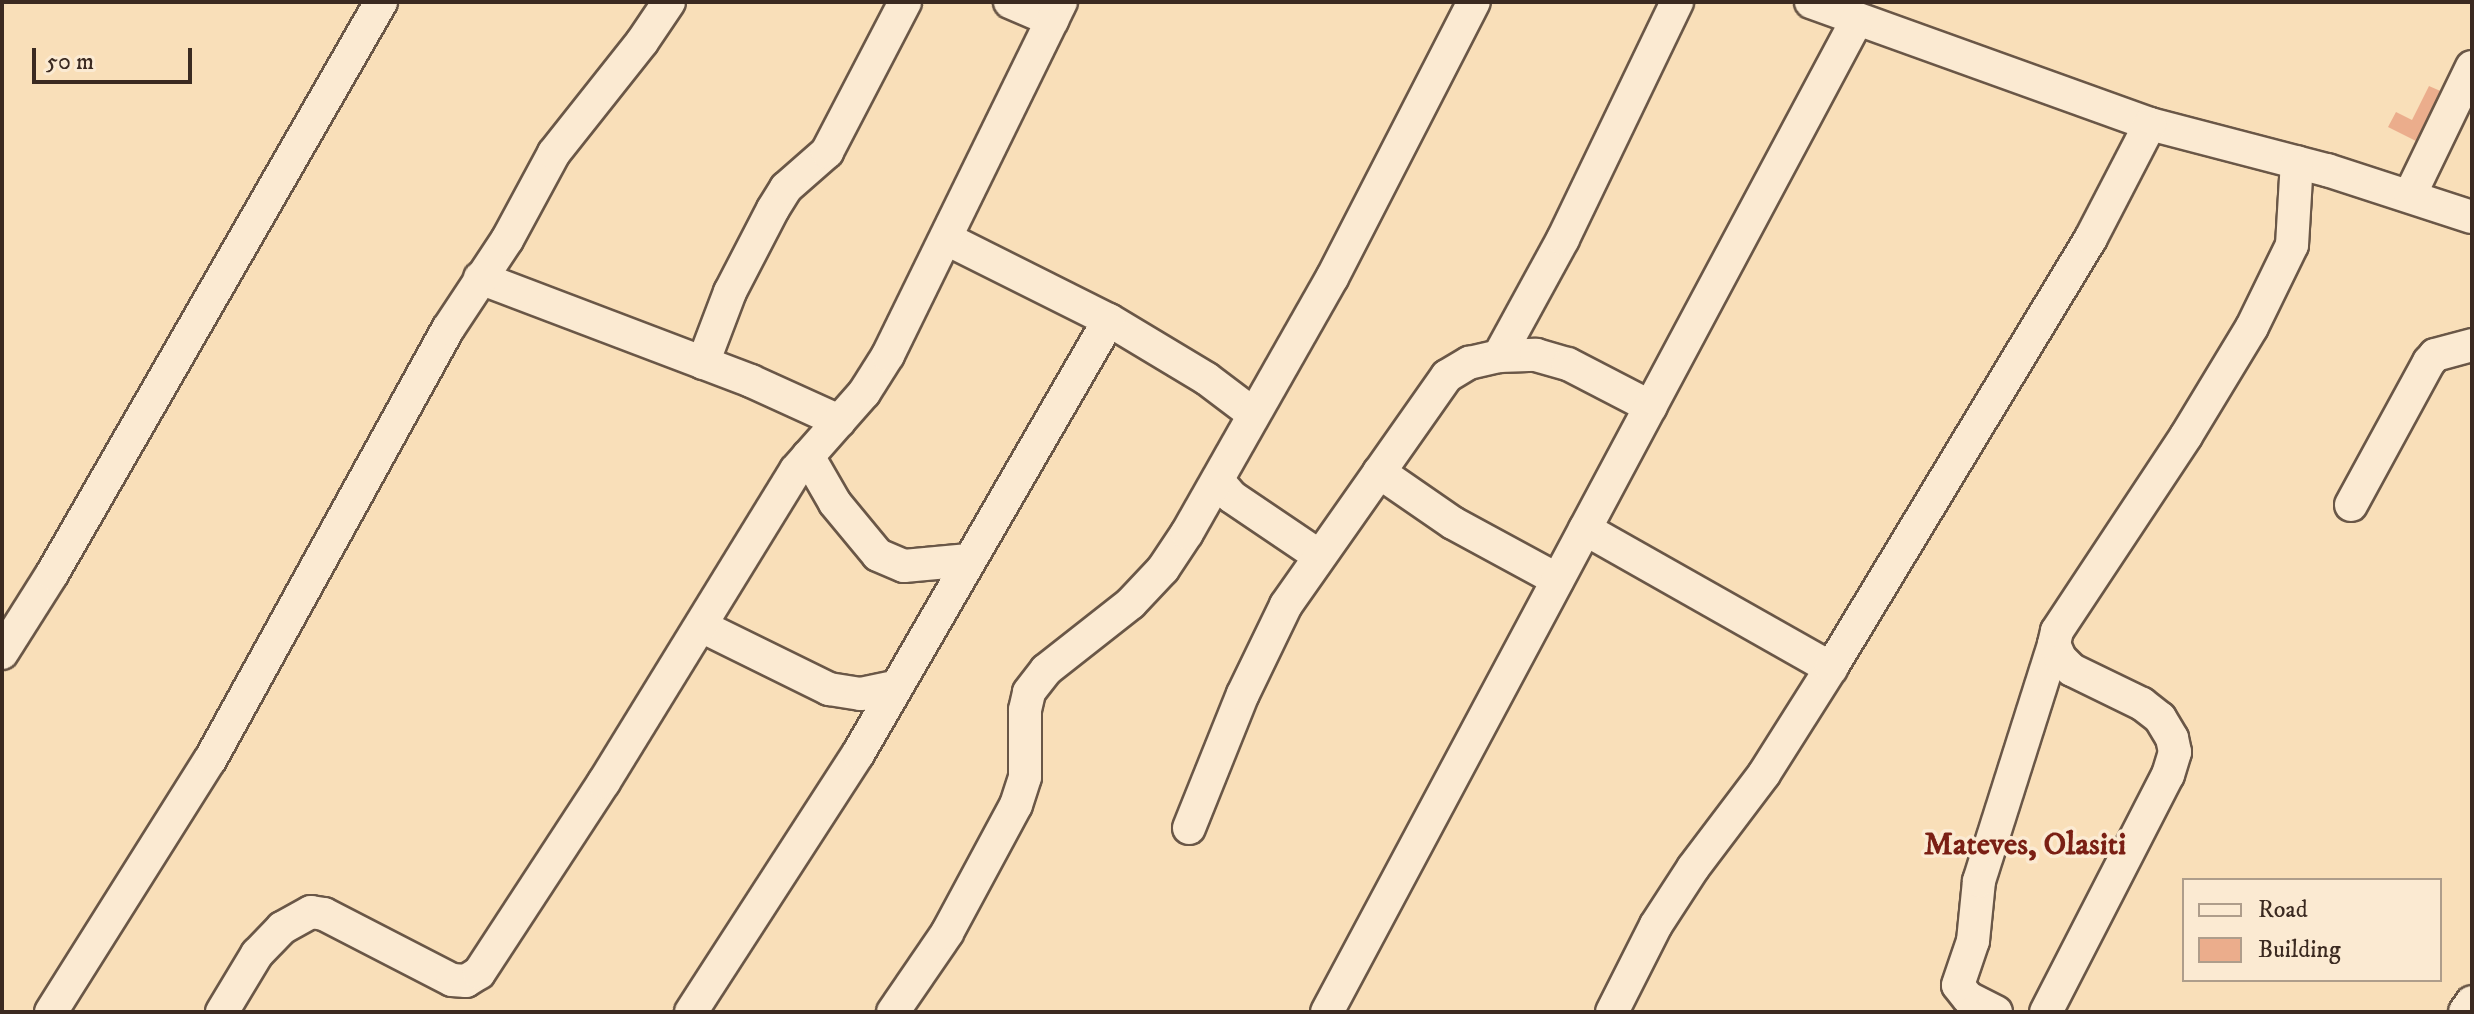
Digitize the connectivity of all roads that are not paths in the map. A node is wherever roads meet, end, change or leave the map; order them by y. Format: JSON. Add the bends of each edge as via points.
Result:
{"nodes":[{"id":1,"x":381,"y":2,"type":"edge"},
{"id":2,"x":669,"y":2,"type":"edge"},
{"id":3,"x":905,"y":2,"type":"edge"},
{"id":4,"x":1010,"y":2,"type":"edge"},
{"id":5,"x":1474,"y":2,"type":"edge"},
{"id":6,"x":1677,"y":2,"type":"edge"},
{"id":7,"x":1811,"y":2,"type":"edge"},
{"id":8,"x":1057,"y":11,"type":"edge"},
{"id":9,"x":1857,"y":20,"type":"junction"},
{"id":10,"x":2472,"y":67,"type":"edge"},
{"id":11,"x":2150,"y":124,"type":"junction"},
{"id":12,"x":2297,"y":162,"type":"junction"},
{"id":13,"x":2410,"y":195,"type":"junction"},
{"id":14,"x":2472,"y":217,"type":"edge"},
{"id":15,"x":947,"y":239,"type":"junction"},
{"id":16,"x":480,"y":278,"type":"junction"},
{"id":17,"x":1109,"y":320,"type":"junction"},
{"id":18,"x":2472,"y":345,"type":"edge"},
{"id":19,"x":1499,"y":356,"type":"junction"},
{"id":20,"x":703,"y":363,"type":"junction"},
{"id":21,"x":1651,"y":407,"type":"junction"},
{"id":22,"x":1252,"y":413,"type":"junction"},
{"id":23,"x":839,"y":421,"type":"junction"},
{"id":24,"x":808,"y":456,"type":"junction"},
{"id":25,"x":1379,"y":472,"type":"junction"},
{"id":26,"x":1218,"y":481,"type":"junction"},
{"id":27,"x":2351,"y":505,"type":"dead end"},
{"id":28,"x":1585,"y":529,"type":"junction"},
{"id":29,"x":1318,"y":555,"type":"junction"},
{"id":30,"x":969,"y":560,"type":"junction"},
{"id":31,"x":1558,"y":580,"type":"junction"},
{"id":32,"x":701,"y":626,"type":"junction"},
{"id":33,"x":2054,"y":644,"type":"junction"},
{"id":34,"x":2,"y":653,"type":"edge"},
{"id":35,"x":1831,"y":668,"type":"junction"},
{"id":36,"x":893,"y":687,"type":"junction"},
{"id":37,"x":1189,"y":828,"type":"dead end"},
{"id":38,"x":2472,"y":1002,"type":"edge"},
{"id":39,"x":51,"y":1012,"type":"edge"},
{"id":40,"x":222,"y":1012,"type":"edge"},
{"id":41,"x":691,"y":1012,"type":"edge"},
{"id":42,"x":893,"y":1012,"type":"edge"},
{"id":43,"x":1327,"y":1012,"type":"edge"},
{"id":44,"x":1612,"y":1012,"type":"edge"},
{"id":45,"x":1996,"y":1012,"type":"edge"},
{"id":46,"x":2046,"y":1012,"type":"edge"},
{"id":47,"x":2465,"y":1012,"type":"edge"}],
"edges":[{"from":1,"to":34,"type":"street"},
{"from":2,"to":16,"type":"street","via":[[554,153],[515,227]]},
{"from":3,"to":20,"type":"street","via":[[827,152],[786,188],[773,209],[730,292]]},
{"from":4,"to":8,"type":"street"},
{"from":5,"to":22,"type":"street","via":[[1332,278]]},
{"from":6,"to":19,"type":"street","via":[[1544,276]]},
{"from":7,"to":9,"type":"street"},
{"from":8,"to":15,"type":"street"},
{"from":9,"to":11,"type":"street"},
{"from":9,"to":21,"type":"street"},
{"from":10,"to":13,"type":"street"},
{"from":11,"to":12,"type":"street"},
{"from":11,"to":35,"type":"street","via":[[2091,238]]},
{"from":12,"to":13,"type":"street"},
{"from":12,"to":33,"type":"street","via":[[2292,245],[2265,302],[2186,436],[2057,631]]},
{"from":13,"to":14,"type":"street"},
{"from":15,"to":17,"type":"street"},
{"from":15,"to":23,"type":"street","via":[[888,355]]},
{"from":16,"to":20,"type":"street"},
{"from":16,"to":39,"type":"street","via":[[202,774]]},
{"from":17,"to":22,"type":"street"},
{"from":17,"to":30,"type":"street"},
{"from":18,"to":27,"type":"street","via":[[2435,355],[2429,362]]},
{"from":19,"to":21,"type":"street","via":[[1536,355],[1568,364]]},
{"from":19,"to":25,"type":"street","via":[[1469,363],[1447,376]]},
{"from":20,"to":23,"type":"street"},
{"from":21,"to":28,"type":"street"},
{"from":22,"to":26,"type":"street"},
{"from":23,"to":24,"type":"street"},
{"from":24,"to":30,"type":"street","via":[[835,503],[878,555],[904,566]]},
{"from":24,"to":32,"type":"street"},
{"from":25,"to":29,"type":"street"},
{"from":25,"to":31,"type":"street","via":[[1453,523]]},
{"from":26,"to":29,"type":"street","via":[[1232,497]]},
{"from":26,"to":42,"type":"street","via":[[1163,569],[1131,603],[1046,670],[1029,692],[1025,777],[1016,805],[947,933]]},
{"from":28,"to":31,"type":"street"},
{"from":28,"to":35,"type":"street"},
{"from":29,"to":37,"type":"street","via":[[1260,657]]},
{"from":30,"to":36,"type":"street"},
{"from":31,"to":43,"type":"street"},
{"from":32,"to":36,"type":"street","via":[[829,689],[861,694]]},
{"from":32,"to":40,"type":"street","via":[[474,977],[452,980],[311,912],[282,928],[257,954]]},
{"from":33,"to":45,"type":"street","via":[[1979,881],[1973,941],[1958,985],[1968,998]]},
{"from":33,"to":46,"type":"street","via":[[2072,670],[2160,718],[2175,752]]},
{"from":35,"to":44,"type":"street","via":[[1764,774],[1678,889]]},
{"from":36,"to":41,"type":"street","via":[[837,788]]},
{"from":38,"to":47,"type":"street"}]}
